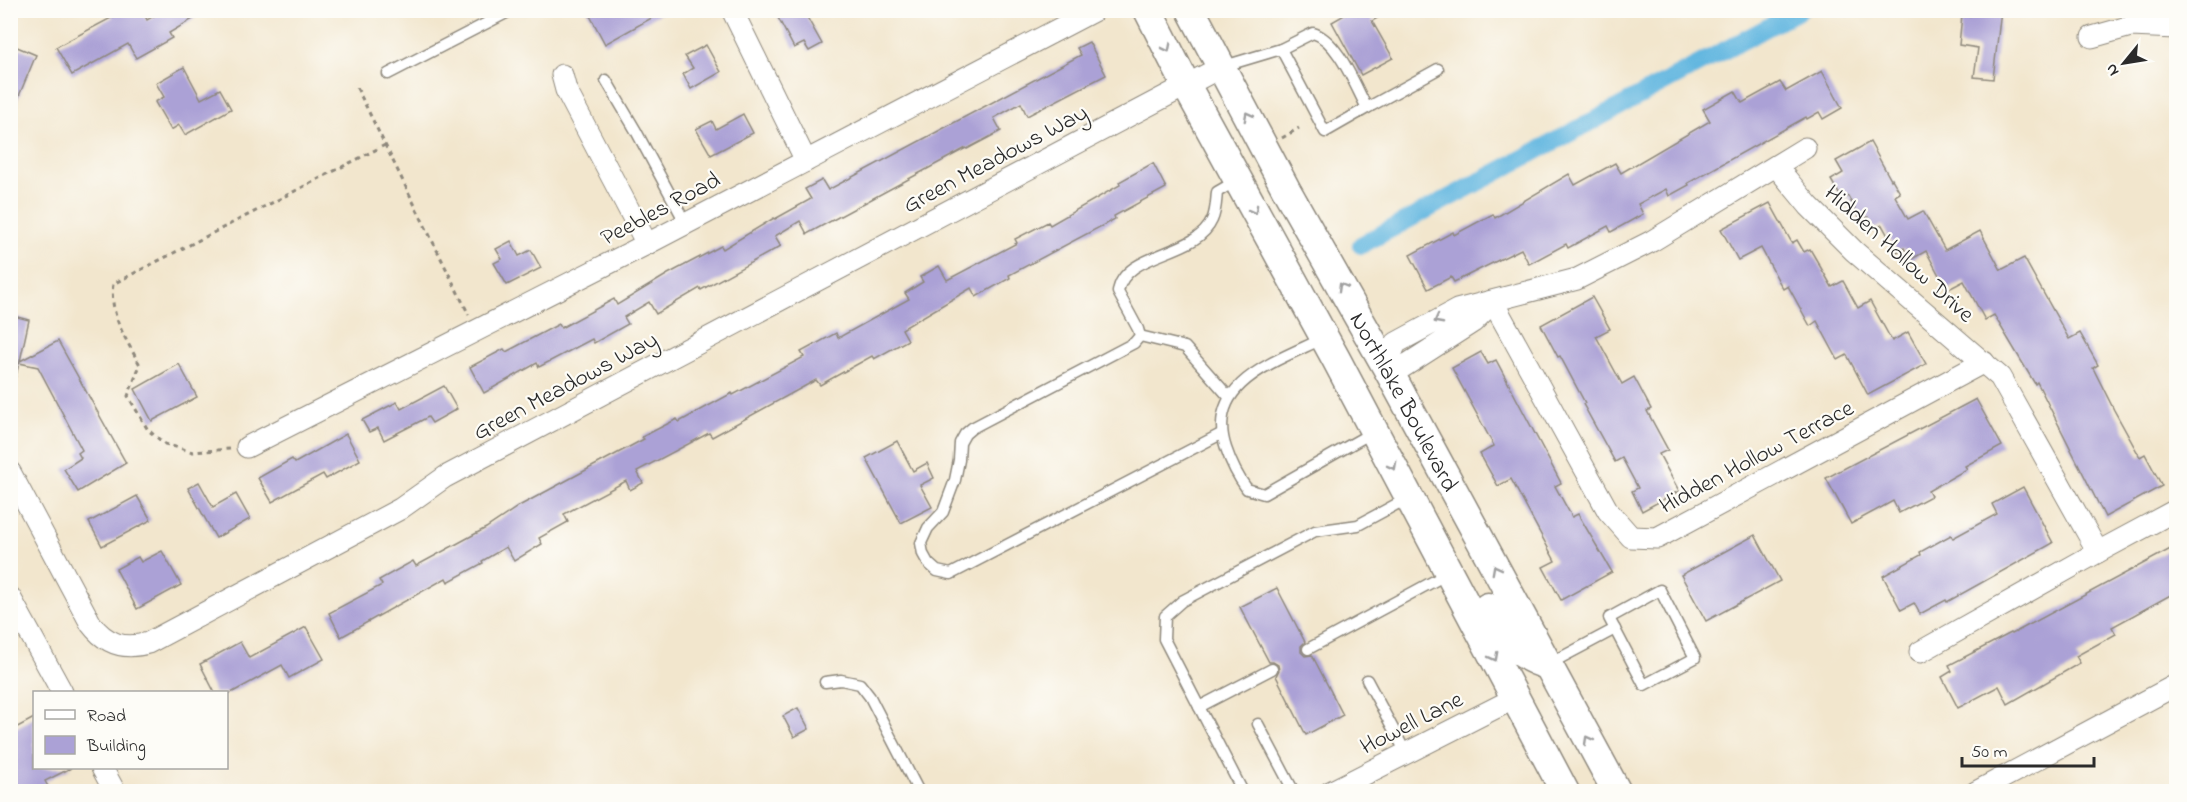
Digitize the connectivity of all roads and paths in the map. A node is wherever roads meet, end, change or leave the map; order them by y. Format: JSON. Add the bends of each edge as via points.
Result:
{"nodes":[{"id":1,"x":512,"y":10,"type":"edge"},
{"id":2,"x":732,"y":10,"type":"edge"},
{"id":3,"x":1095,"y":10,"type":"edge"},
{"id":4,"x":1148,"y":10,"type":"edge"},
{"id":5,"x":1191,"y":10,"type":"edge"},
{"id":6,"x":2176,"y":28,"type":"edge"},
{"id":7,"x":2092,"y":37,"type":"dead end"},
{"id":8,"x":1281,"y":49,"type":"junction"},
{"id":9,"x":1221,"y":67,"type":"junction"},
{"id":10,"x":1438,"y":69,"type":"dead end"},
{"id":11,"x":388,"y":74,"type":"dead end"},
{"id":12,"x":562,"y":75,"type":"dead end"},
{"id":13,"x":606,"y":80,"type":"dead end"},
{"id":14,"x":1186,"y":85,"type":"junction"},
{"id":15,"x":357,"y":88,"type":"dead end"},
{"id":16,"x":1367,"y":108,"type":"junction"},
{"id":17,"x":1299,"y":128,"type":"dead end"},
{"id":18,"x":1281,"y":138,"type":"dead end"},
{"id":19,"x":385,"y":145,"type":"junction"},
{"id":20,"x":1805,"y":148,"type":"dead end"},
{"id":21,"x":806,"y":161,"type":"junction"},
{"id":22,"x":1776,"y":166,"type":"junction"},
{"id":23,"x":1238,"y":180,"type":"junction"},
{"id":24,"x":686,"y":224,"type":"junction"},
{"id":25,"x":647,"y":244,"type":"junction"},
{"id":26,"x":1493,"y":302,"type":"junction"},
{"id":27,"x":476,"y":331,"type":"junction"},
{"id":28,"x":1140,"y":336,"type":"junction"},
{"id":29,"x":1330,"y":348,"type":"junction"},
{"id":30,"x":1984,"y":362,"type":"junction"},
{"id":31,"x":1386,"y":366,"type":"junction"},
{"id":32,"x":1228,"y":397,"type":"junction"},
{"id":33,"x":1374,"y":431,"type":"junction"},
{"id":34,"x":1221,"y":434,"type":"junction"},
{"id":35,"x":247,"y":447,"type":"joint"},
{"id":36,"x":10,"y":472,"type":"edge"},
{"id":37,"x":1411,"y":500,"type":"junction"},
{"id":38,"x":2176,"y":510,"type":"edge"},
{"id":39,"x":2098,"y":552,"type":"junction"},
{"id":40,"x":1449,"y":573,"type":"junction"},
{"id":41,"x":10,"y":597,"type":"edge"},
{"id":42,"x":1615,"y":629,"type":"junction"},
{"id":43,"x":1308,"y":649,"type":"dead end"},
{"id":44,"x":1920,"y":652,"type":"dead end"},
{"id":45,"x":1548,"y":665,"type":"junction"},
{"id":46,"x":1272,"y":669,"type":"dead end"},
{"id":47,"x":1367,"y":680,"type":"dead end"},
{"id":48,"x":825,"y":682,"type":"dead end"},
{"id":49,"x":2176,"y":685,"type":"edge"},
{"id":50,"x":61,"y":691,"type":"edge"},
{"id":51,"x":1515,"y":698,"type":"junction"},
{"id":52,"x":1199,"y":706,"type":"junction"},
{"id":53,"x":1258,"y":724,"type":"dead end"},
{"id":54,"x":1406,"y":753,"type":"junction"},
{"id":55,"x":103,"y":769,"type":"edge"},
{"id":56,"x":115,"y":792,"type":"edge"},
{"id":57,"x":920,"y":792,"type":"edge"},
{"id":58,"x":1243,"y":792,"type":"edge"},
{"id":59,"x":1294,"y":792,"type":"edge"},
{"id":60,"x":1330,"y":792,"type":"edge"},
{"id":61,"x":1564,"y":792,"type":"edge"},
{"id":62,"x":1617,"y":792,"type":"edge"},
{"id":63,"x":1976,"y":792,"type":"edge"}],
"edges":[{"from":1,"to":11,"type":"lane"},
{"from":2,"to":21,"type":"street"},
{"from":3,"to":21,"type":"street","name":"Peebles Road"},
{"from":4,"to":14,"type":"main road","name":"Northlake Boulevard","one_way":true},
{"from":5,"to":9,"type":"main road","name":"Northlake Boulevard"},
{"from":6,"to":7,"type":"street","via":[[2131,26]]},
{"from":8,"to":9,"type":"lane"},
{"from":8,"to":16,"type":"lane","via":[[1313,33],[1321,35],[1334,48]]},
{"from":8,"to":16,"type":"lane","via":[[1325,132]]},
{"from":9,"to":14,"type":"street","name":"Green Meadows Way"},
{"from":31,"to":9,"type":"main road","name":"Northlake Boulevard","one_way":true},
{"from":10,"to":16,"type":"lane"},
{"from":12,"to":25,"type":"street","via":[[566,90]]},
{"from":13,"to":24,"type":"lane"},
{"from":14,"to":23,"type":"main road","name":"Northlake Boulevard"},
{"from":14,"to":36,"type":"street","name":"Green Meadows Way","via":[[445,477],[400,509],[148,643],[122,646],[98,634]]},
{"from":15,"to":19,"type":"path"},
{"from":17,"to":18,"type":"path"},
{"from":19,"to":27,"type":"path"},
{"from":19,"to":35,"type":"path","via":[[113,284],[111,299],[117,322],[140,365],[129,396],[148,430],[165,444],[193,452]]},
{"from":20,"to":22,"type":"street"},
{"from":21,"to":24,"type":"street","name":"Peebles Road"},
{"from":22,"to":26,"type":"street","via":[[1652,241],[1577,279]]},
{"from":22,"to":30,"type":"street","name":"Hidden Hollow Drive","via":[[1854,251]]},
{"from":23,"to":28,"type":"lane","via":[[1217,192],[1212,220],[1199,237],[1132,269],[1121,282],[1120,297]]},
{"from":23,"to":29,"type":"main road","name":"Northlake Boulevard","one_way":true},
{"from":24,"to":25,"type":"street","name":"Peebles Road"},
{"from":25,"to":27,"type":"street","name":"Peebles Road"},
{"from":26,"to":30,"type":"street","name":"Hidden Hollow Terrace","via":[[1608,511],[1630,537],[1657,538]]},
{"from":26,"to":31,"type":"street","via":[[1457,310],[1396,343]]},
{"from":27,"to":35,"type":"street","name":"Peebles Road"},
{"from":28,"to":32,"type":"lane","via":[[1185,347]]},
{"from":28,"to":34,"type":"lane","via":[[1128,347],[965,434],[949,498],[921,543],[928,563],[937,571],[951,573]]},
{"from":29,"to":31,"type":"main road","via":[[1359,366]]},
{"from":29,"to":32,"type":"lane","via":[[1264,368],[1239,384]]},
{"from":29,"to":33,"type":"main road","name":"Northlake Boulevard"},
{"from":30,"to":39,"type":"street","name":"Hidden Hollow Drive","via":[[2015,400]]},
{"from":45,"to":31,"type":"main road","name":"Northlake Boulevard","one_way":true},
{"from":32,"to":34,"type":"lane","via":[[1221,414]]},
{"from":33,"to":34,"type":"lane","via":[[1264,494],[1247,489]]},
{"from":33,"to":37,"type":"main road","name":"Northlake Boulevard","one_way":true},
{"from":37,"to":40,"type":"main road","name":"Northlake Boulevard"},
{"from":37,"to":45,"type":"main road","via":[[1434,518],[1505,638],[1532,661]]},
{"from":37,"to":52,"type":"lane","via":[[1358,525],[1315,531],[1182,601],[1165,616],[1164,639]]},
{"from":38,"to":39,"type":"street"},
{"from":39,"to":44,"type":"street"},
{"from":40,"to":43,"type":"lane"},
{"from":40,"to":51,"type":"main road","name":"Northlake Boulevard","one_way":true},
{"from":41,"to":50,"type":"street"},
{"from":42,"to":42,"type":"lane","via":[[1644,685],[1695,658],[1660,590],[1609,618]]},
{"from":42,"to":45,"type":"lane"},
{"from":62,"to":45,"type":"main road","name":"Northlake Boulevard","one_way":true},
{"from":46,"to":52,"type":"lane"},
{"from":47,"to":54,"type":"lane"},
{"from":48,"to":57,"type":"lane","via":[[860,684]]},
{"from":49,"to":63,"type":"street"},
{"from":51,"to":54,"type":"street","name":"Howell Lane"},
{"from":51,"to":61,"type":"main road","name":"Northlake Boulevard"},
{"from":52,"to":58,"type":"lane"},
{"from":53,"to":59,"type":"lane"},
{"from":54,"to":60,"type":"street","name":"Howell Lane"},
{"from":55,"to":56,"type":"street"}]}
